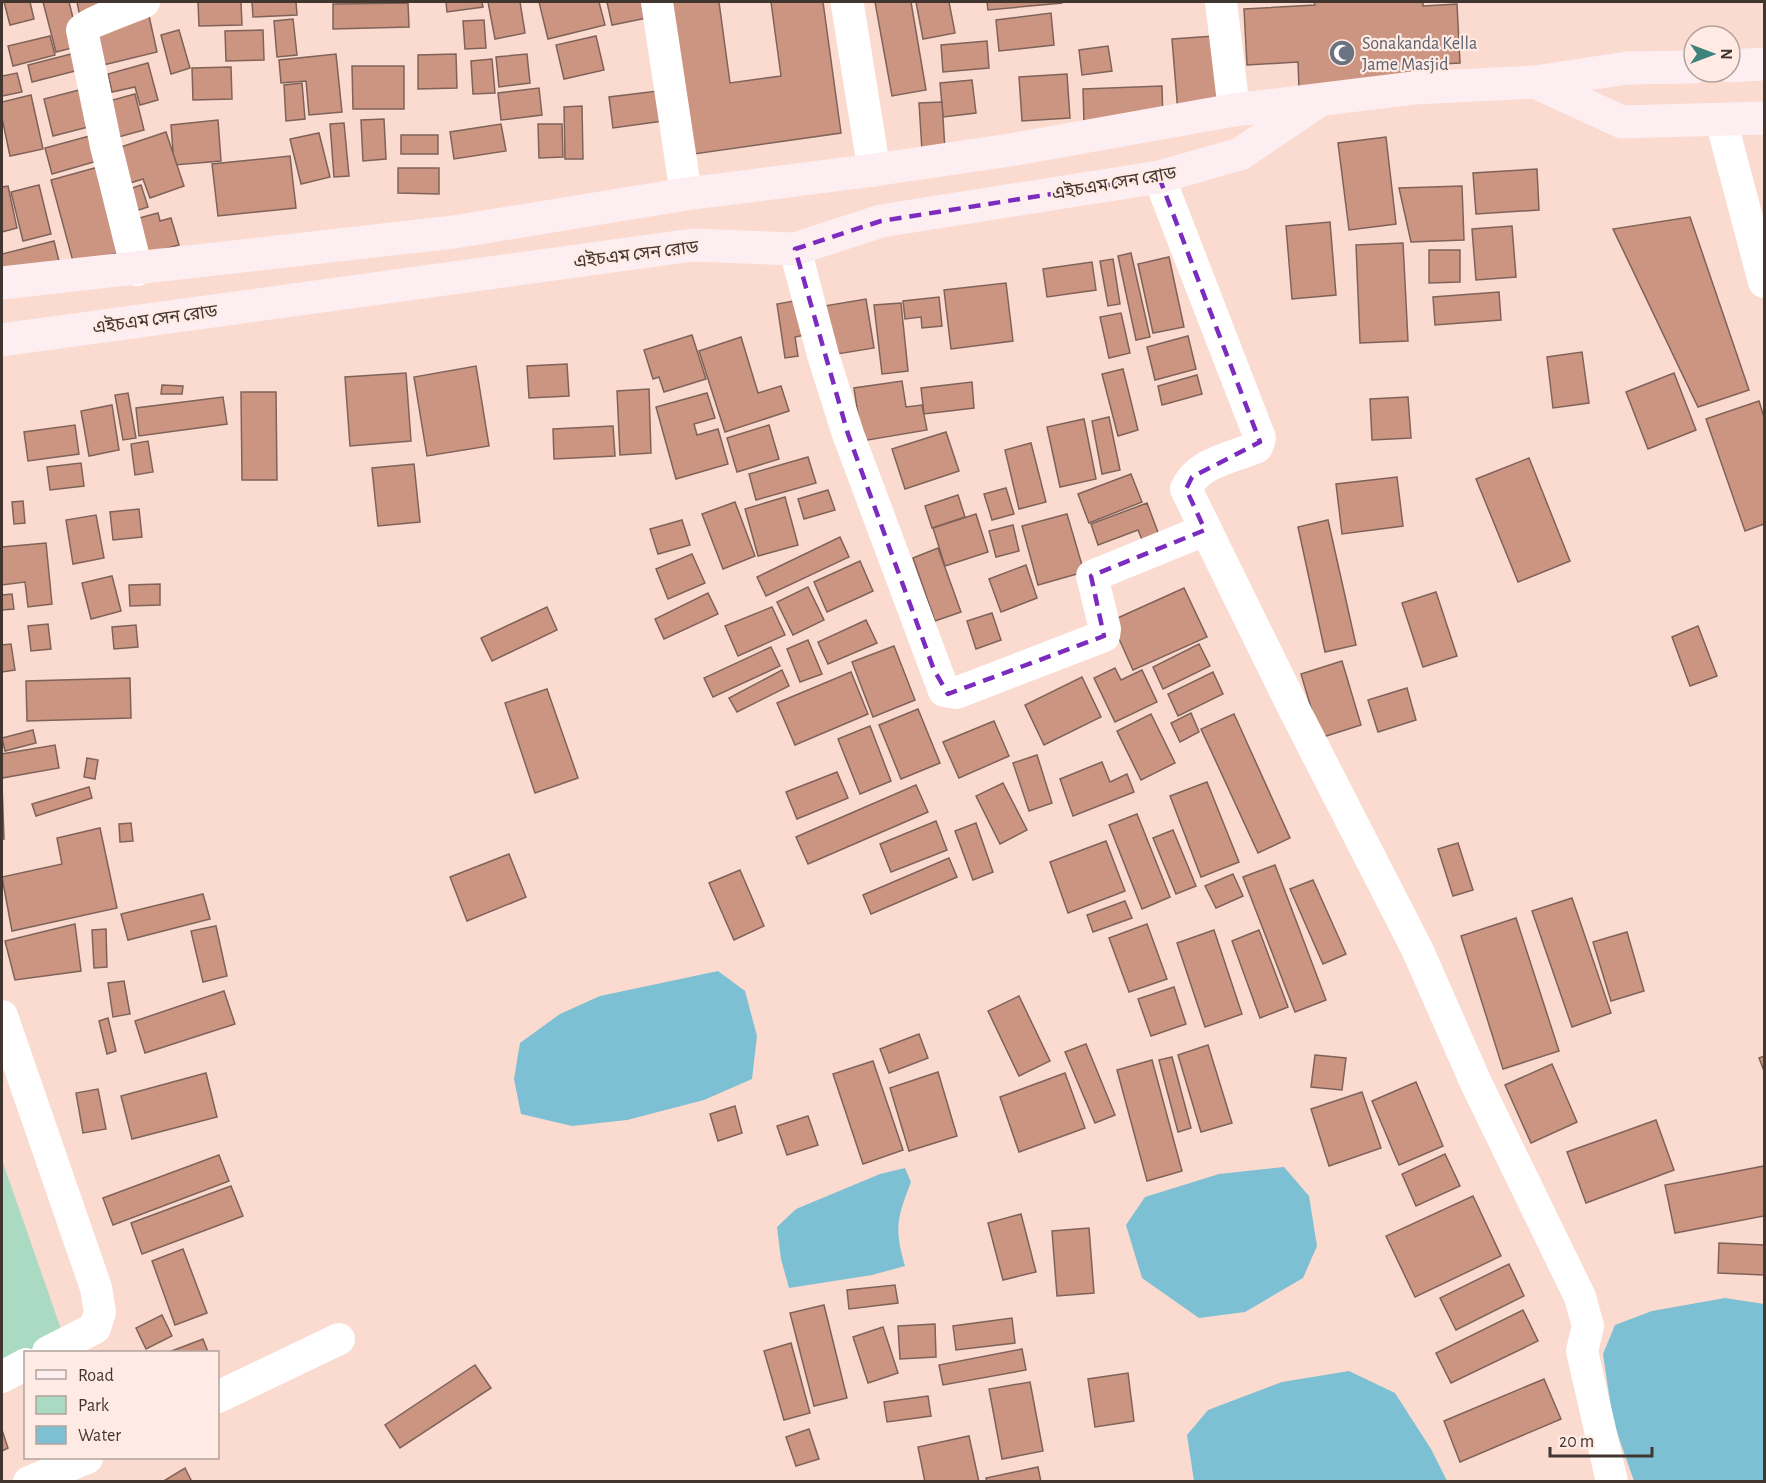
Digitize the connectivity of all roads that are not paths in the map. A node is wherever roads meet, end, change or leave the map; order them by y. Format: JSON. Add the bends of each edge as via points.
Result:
{"nodes":[{"id":1,"x":144,"y":2,"type":"edge"},
{"id":2,"x":657,"y":2,"type":"edge"},
{"id":3,"x":847,"y":2,"type":"edge"},
{"id":4,"x":1221,"y":2,"type":"edge"},
{"id":5,"x":1764,"y":64,"type":"edge"},
{"id":6,"x":1742,"y":65,"type":"edge"},
{"id":7,"x":1682,"y":67,"type":"edge"},
{"id":8,"x":1535,"y":82,"type":"junction"},
{"id":9,"x":1321,"y":100,"type":"junction"},
{"id":10,"x":1234,"y":110,"type":"junction"},
{"id":11,"x":1764,"y":118,"type":"edge"},
{"id":12,"x":1721,"y":120,"type":"junction"},
{"id":13,"x":874,"y":171,"type":"junction"},
{"id":14,"x":1159,"y":177,"type":"junction"},
{"id":15,"x":686,"y":194,"type":"junction"},
{"id":16,"x":795,"y":249,"type":"junction"},
{"id":17,"x":137,"y":270,"type":"junction"},
{"id":18,"x":1764,"y":282,"type":"edge"},
{"id":19,"x":2,"y":283,"type":"edge"},
{"id":20,"x":2,"y":340,"type":"edge"},
{"id":21,"x":1205,"y":530,"type":"junction"},
{"id":22,"x":2,"y":1016,"type":"edge"},
{"id":23,"x":339,"y":1339,"type":"dead end"},
{"id":24,"x":52,"y":1351,"type":"edge"},
{"id":25,"x":24,"y":1365,"type":"edge"},
{"id":26,"x":2,"y":1377,"type":"edge"},
{"id":27,"x":219,"y":1397,"type":"edge"},
{"id":28,"x":85,"y":1459,"type":"edge"},
{"id":29,"x":29,"y":1482,"type":"edge"},
{"id":30,"x":1612,"y":1482,"type":"edge"}],
"edges":[{"from":1,"to":17,"type":"street","via":[[82,30]]},
{"from":2,"to":15,"type":"street"},
{"from":3,"to":13,"type":"street"},
{"from":4,"to":10,"type":"street"},
{"from":5,"to":6,"type":"main road"},
{"from":7,"to":8,"type":"main road","name":"এইচএম সেন রোড","via":[[1627,68]]},
{"from":8,"to":9,"type":"main road","name":"এইচএম সেন রোড","via":[[1414,88]]},
{"from":8,"to":12,"type":"main road","name":"এইচএম সেন রোড","via":[[1622,122]]},
{"from":9,"to":10,"type":"main road","name":"এইচএম সেন রোড"},
{"from":9,"to":14,"type":"main road","name":"এইচএম সেন রোড","via":[[1239,154]]},
{"from":10,"to":13,"type":"main road","name":"এইচএম সেন রোড"},
{"from":11,"to":12,"type":"main road","name":"এইচএম সেন রোড"},
{"from":12,"to":18,"type":"street"},
{"from":13,"to":15,"type":"main road","name":"এইচএম সেন রোড"},
{"from":14,"to":16,"type":"main road","name":"এইচএম সেন রোড","via":[[881,221]]},
{"from":14,"to":21,"type":"street","via":[[1260,438],[1257,447],[1226,458],[1192,477],[1186,489]]},
{"from":15,"to":17,"type":"main road","name":"এইচএম সেন রোড","via":[[454,232]]},
{"from":16,"to":20,"type":"main road","name":"এইচএম সেন রোড","via":[[693,245]]},
{"from":16,"to":21,"type":"street","via":[[848,434],[944,691],[956,693],[1104,636],[1092,576]]},
{"from":17,"to":19,"type":"main road","name":"এইচএম সেন রোড"},
{"from":21,"to":30,"type":"street","via":[[1418,951],[1476,1083],[1580,1297],[1588,1326],[1582,1351]]},
{"from":22,"to":24,"type":"street","via":[[96,1288],[100,1312],[95,1328]]},
{"from":23,"to":27,"type":"street"},
{"from":25,"to":26,"type":"street"},
{"from":28,"to":29,"type":"street"}]}
